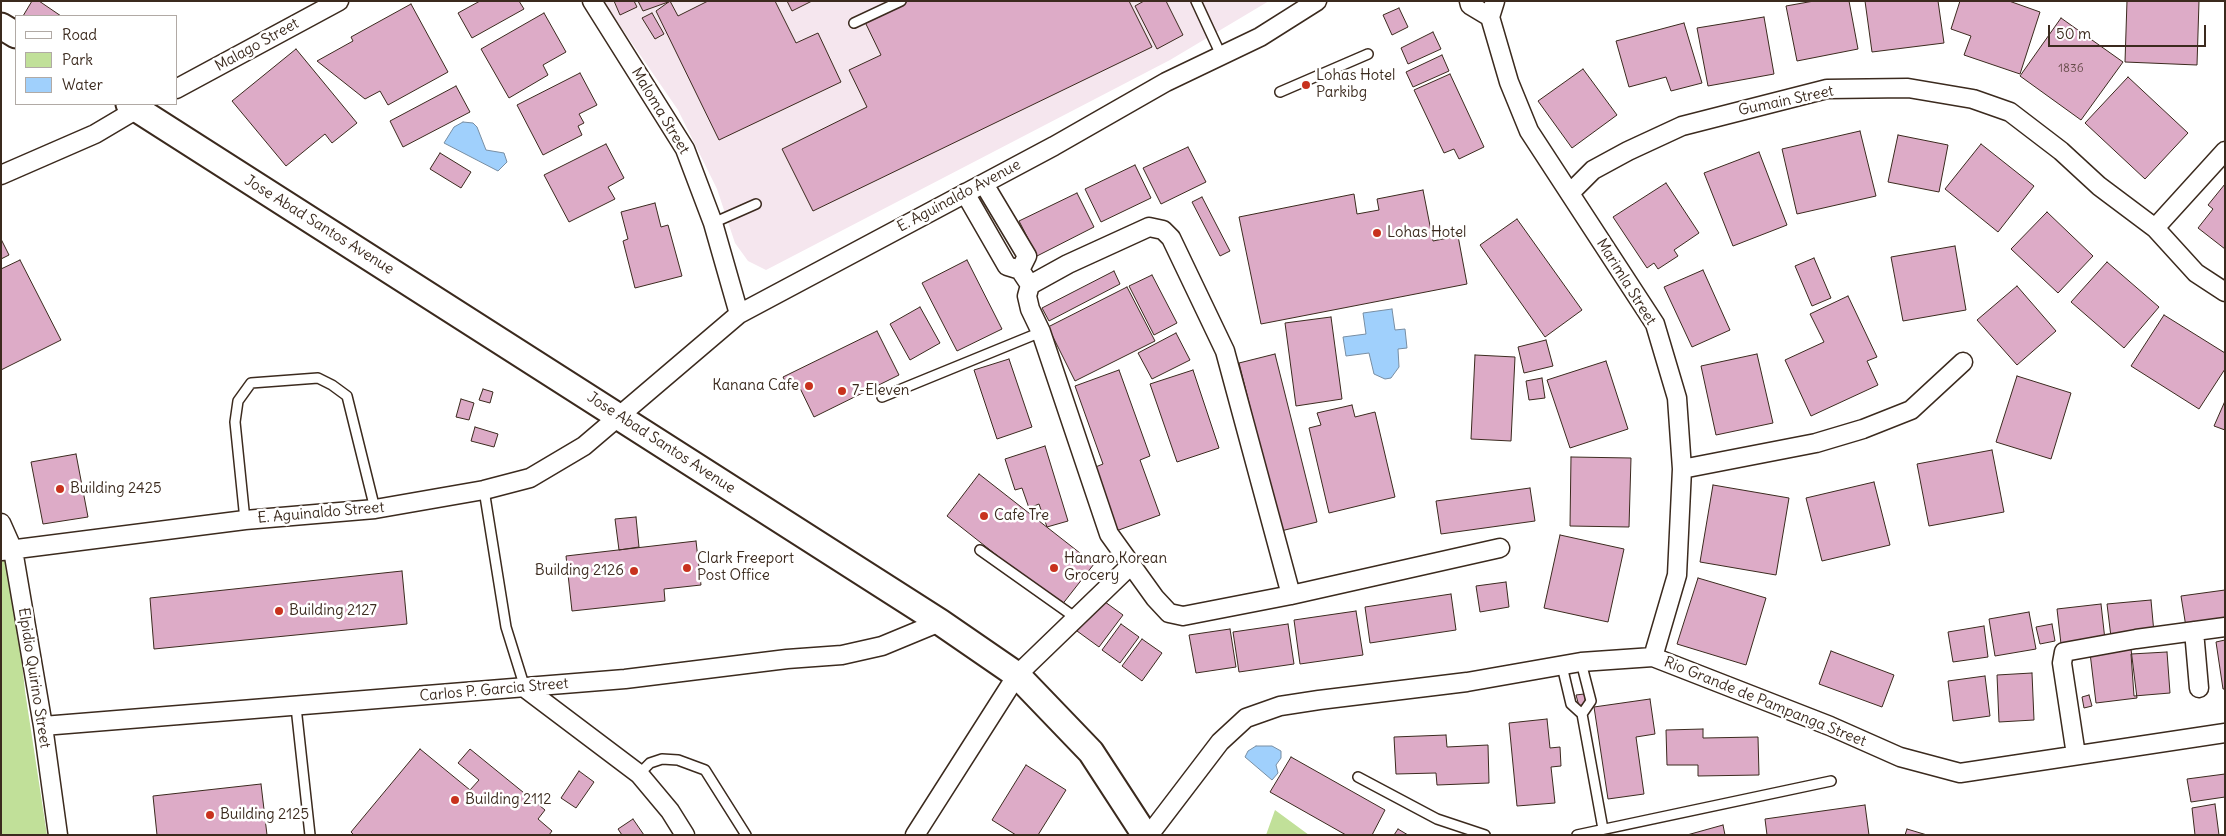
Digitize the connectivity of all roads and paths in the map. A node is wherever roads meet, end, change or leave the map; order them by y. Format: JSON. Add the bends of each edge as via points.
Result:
{"nodes":[{"id":1,"x":339,"y":1,"type":"edge"},
{"id":2,"x":592,"y":1,"type":"edge"},
{"id":3,"x":901,"y":1,"type":"edge"},
{"id":4,"x":1196,"y":1,"type":"edge"},
{"id":5,"x":1316,"y":1,"type":"edge"},
{"id":6,"x":1468,"y":1,"type":"edge"},
{"id":7,"x":313,"y":7,"type":"edge"},
{"id":8,"x":1492,"y":9,"type":"edge"},
{"id":9,"x":854,"y":23,"type":"dead end"},
{"id":10,"x":1,"y":26,"type":"edge"},
{"id":11,"x":15,"y":34,"type":"edge"},
{"id":12,"x":1368,"y":54,"type":"dead end"},
{"id":13,"x":1221,"y":55,"type":"junction"},
{"id":14,"x":178,"y":88,"type":"edge"},
{"id":15,"x":1280,"y":92,"type":"dead end"},
{"id":16,"x":137,"y":105,"type":"edge"},
{"id":17,"x":2225,"y":151,"type":"edge"},
{"id":18,"x":1,"y":175,"type":"edge"},
{"id":19,"x":984,"y":184,"type":"junction"},
{"id":20,"x":965,"y":193,"type":"junction"},
{"id":21,"x":1570,"y":193,"type":"junction"},
{"id":22,"x":756,"y":204,"type":"dead end"},
{"id":23,"x":713,"y":224,"type":"junction"},
{"id":24,"x":2155,"y":228,"type":"junction"},
{"id":25,"x":1020,"y":270,"type":"junction"},
{"id":26,"x":1030,"y":286,"type":"junction"},
{"id":27,"x":2225,"y":292,"type":"edge"},
{"id":28,"x":739,"y":314,"type":"junction"},
{"id":29,"x":1041,"y":332,"type":"junction"},
{"id":30,"x":1963,"y":362,"type":"dead end"},
{"id":31,"x":882,"y":397,"type":"dead end"},
{"id":32,"x":618,"y":416,"type":"junction"},
{"id":33,"x":1682,"y":469,"type":"junction"},
{"id":34,"x":484,"y":490,"type":"junction"},
{"id":35,"x":375,"y":509,"type":"junction"},
{"id":36,"x":245,"y":520,"type":"junction"},
{"id":37,"x":1,"y":523,"type":"edge"},
{"id":38,"x":1500,"y":548,"type":"dead end"},
{"id":39,"x":7,"y":550,"type":"edge"},
{"id":40,"x":980,"y":550,"type":"dead end"},
{"id":41,"x":1131,"y":565,"type":"junction"},
{"id":42,"x":1291,"y":595,"type":"junction"},
{"id":43,"x":1076,"y":618,"type":"junction"},
{"id":44,"x":940,"y":622,"type":"junction"},
{"id":45,"x":2225,"y":627,"type":"edge"},
{"id":46,"x":2194,"y":631,"type":"junction"},
{"id":47,"x":1653,"y":657,"type":"junction"},
{"id":48,"x":1581,"y":662,"type":"junction"},
{"id":49,"x":1562,"y":666,"type":"junction"},
{"id":50,"x":1017,"y":675,"type":"junction"},
{"id":51,"x":525,"y":688,"type":"junction"},
{"id":52,"x":2199,"y":688,"type":"dead end"},
{"id":53,"x":296,"y":707,"type":"junction"},
{"id":54,"x":1582,"y":714,"type":"junction"},
{"id":55,"x":43,"y":726,"type":"junction"},
{"id":56,"x":2225,"y":733,"type":"edge"},
{"id":57,"x":2076,"y":755,"type":"junction"},
{"id":58,"x":639,"y":774,"type":"junction"},
{"id":59,"x":1358,"y":777,"type":"dead end"},
{"id":60,"x":1831,"y":780,"type":"dead end"},
{"id":61,"x":1603,"y":830,"type":"junction"},
{"id":62,"x":58,"y":835,"type":"edge"},
{"id":63,"x":310,"y":835,"type":"edge"},
{"id":64,"x":685,"y":835,"type":"edge"},
{"id":65,"x":746,"y":835,"type":"edge"},
{"id":66,"x":915,"y":835,"type":"edge"},
{"id":67,"x":1147,"y":835,"type":"edge"},
{"id":68,"x":1485,"y":835,"type":"edge"},
{"id":69,"x":1577,"y":835,"type":"edge"}],
"edges":[{"from":1,"to":7,"type":"street","name":"Malago Street"},
{"from":2,"to":23,"type":"street","name":"Maloma Street","via":[[685,149]]},
{"from":3,"to":9,"type":"lane"},
{"from":4,"to":13,"type":"lane"},
{"from":5,"to":13,"type":"street","name":"E. Aguinaldo Avenue","via":[[1260,37]]},
{"from":6,"to":8,"type":"street","name":"Marimla Street","via":[[1470,5]]},
{"from":7,"to":14,"type":"street","name":"Malago Street"},
{"from":8,"to":21,"type":"street","name":"Marimla Street","via":[[1509,82],[1529,131]]},
{"from":10,"to":11,"type":"main road"},
{"from":12,"to":15,"type":"lane"},
{"from":13,"to":19,"type":"street","name":"E. Aguinaldo Avenue","via":[[1166,82]]},
{"from":16,"to":18,"type":"street","via":[[95,134]]},
{"from":16,"to":32,"type":"main road","name":"Jose Abad Santos Avenue"},
{"from":17,"to":24,"type":"street"},
{"from":19,"to":20,"type":"street","name":"E. Aguinaldo Avenue"},
{"from":19,"to":25,"type":"street","via":[[1027,256]]},
{"from":20,"to":25,"type":"street","via":[[1007,266]]},
{"from":20,"to":28,"type":"street","name":"E. Aguinaldo Avenue"},
{"from":21,"to":24,"type":"street","name":"Gumain Street","via":[[1593,170],[1682,126],[1827,89],[1908,88],[1973,98],[2010,112]]},
{"from":21,"to":33,"type":"street","name":"Marimla Street","via":[[1655,324],[1677,398]]},
{"from":22,"to":23,"type":"lane"},
{"from":23,"to":28,"type":"street","name":"Maloma Street"},
{"from":24,"to":27,"type":"street","name":"Gumain Street","via":[[2196,274]]},
{"from":25,"to":26,"type":"street"},
{"from":26,"to":29,"type":"street","via":[[1027,296],[1030,309]]},
{"from":26,"to":42,"type":"street","via":[[1068,264],[1149,226],[1163,230],[1171,238],[1225,350]]},
{"from":28,"to":32,"type":"street","name":"E. Aguinaldo Avenue"},
{"from":29,"to":31,"type":"lane"},
{"from":29,"to":41,"type":"street","via":[[1109,534]]},
{"from":30,"to":33,"type":"street","via":[[1911,410],[1863,429],[1816,443]]},
{"from":32,"to":34,"type":"street","name":"E. Aguinaldo Street","via":[[584,446],[552,466],[530,478]]},
{"from":32,"to":44,"type":"main road","name":"Jose Abad Santos Avenue"},
{"from":33,"to":47,"type":"street","name":"Marimla Street","via":[[1677,575]]},
{"from":34,"to":35,"type":"street","name":"E. Aguinaldo Street"},
{"from":34,"to":51,"type":"lane","via":[[506,627]]},
{"from":35,"to":36,"type":"street","name":"E. Aguinaldo Street"},
{"from":35,"to":36,"type":"lane","via":[[347,396],[318,378],[251,383],[238,401],[235,422]]},
{"from":36,"to":39,"type":"street","name":"E. Aguinaldo Street"},
{"from":37,"to":39,"type":"street","name":"Elpidio Quirino Street"},
{"from":38,"to":42,"type":"street"},
{"from":39,"to":55,"type":"street","name":"Elpidio Quirino Street"},
{"from":40,"to":43,"type":"lane"},
{"from":41,"to":42,"type":"street","via":[[1169,612],[1183,616]]},
{"from":41,"to":43,"type":"street"},
{"from":43,"to":50,"type":"street"},
{"from":44,"to":50,"type":"main road","name":"Jose Abad Santos Avenue"},
{"from":44,"to":51,"type":"street","name":"Carlos P. Garcia Street","via":[[882,646],[842,655],[787,658]]},
{"from":45,"to":46,"type":"street"},
{"from":46,"to":52,"type":"street"},
{"from":46,"to":57,"type":"street","via":[[2064,652],[2062,663]]},
{"from":47,"to":48,"type":"street","name":"Rio Grande de Pampanga Street"},
{"from":47,"to":57,"type":"street","name":"Rio Grande de Pampanga Street","via":[[1900,757],[1960,773]]},
{"from":48,"to":49,"type":"street","name":"Rio Grande de Pampanga Street"},
{"from":48,"to":54,"type":"lane","via":[[1591,701]]},
{"from":49,"to":54,"type":"lane","via":[[1571,704]]},
{"from":49,"to":67,"type":"street","name":"Rio Grande de Pampanga Street","via":[[1280,706],[1246,718],[1220,742]]},
{"from":50,"to":66,"type":"street"},
{"from":50,"to":67,"type":"main road","name":"Jose Abad Santos Avenue","via":[[1091,752]]},
{"from":51,"to":53,"type":"street","name":"Carlos P. Garcia Street"},
{"from":51,"to":58,"type":"street"},
{"from":53,"to":55,"type":"street","name":"Carlos P. Garcia Street"},
{"from":53,"to":63,"type":"lane"},
{"from":54,"to":61,"type":"lane"},
{"from":55,"to":62,"type":"street","name":"Elpidio Quirino Street"},
{"from":56,"to":57,"type":"street","name":"Rio Grande de Pampanga Street"},
{"from":58,"to":64,"type":"street"},
{"from":58,"to":65,"type":"lane","via":[[650,763],[662,759],[678,760],[705,770]]},
{"from":59,"to":68,"type":"lane","via":[[1437,819]]},
{"from":60,"to":61,"type":"lane"},
{"from":61,"to":69,"type":"lane"}]}
